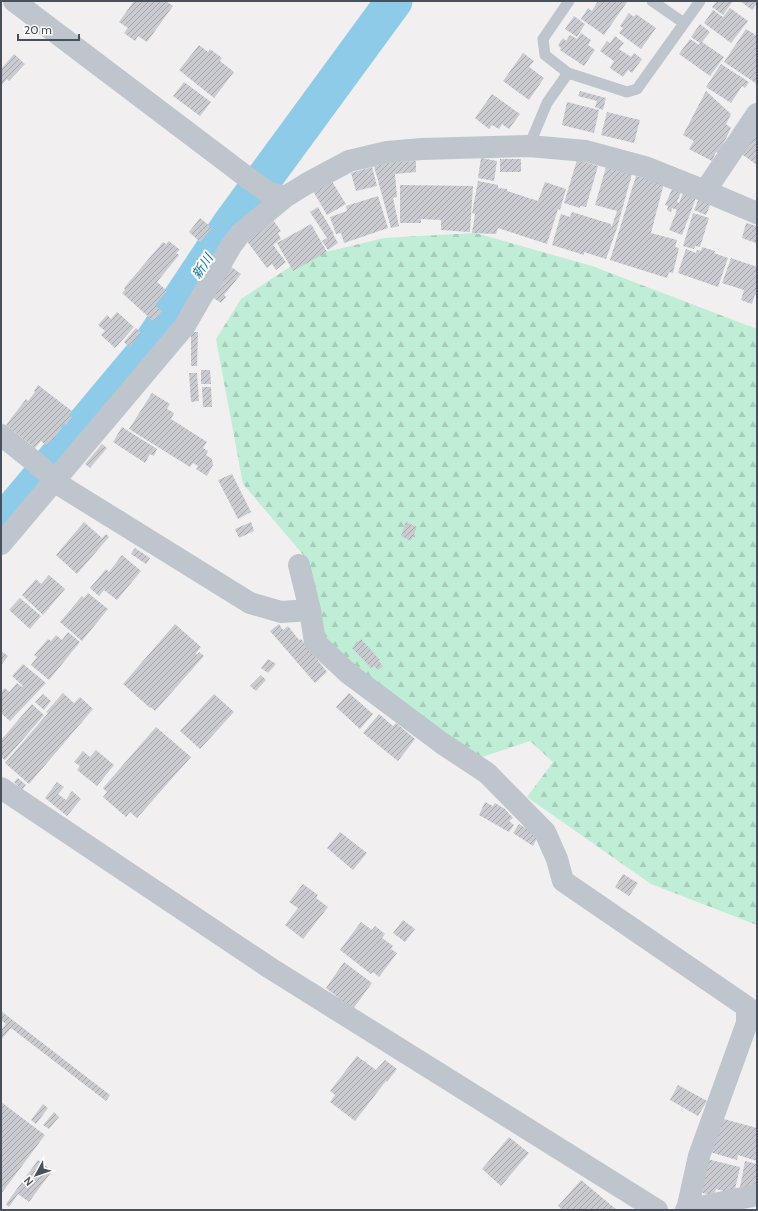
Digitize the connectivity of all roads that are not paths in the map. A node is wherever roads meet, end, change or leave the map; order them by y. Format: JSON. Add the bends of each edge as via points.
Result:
{"nodes":[{"id":1,"x":14,"y":1,"type":"edge"},
{"id":2,"x":569,"y":1,"type":"edge"},
{"id":3,"x":652,"y":1,"type":"edge"},
{"id":4,"x":700,"y":1,"type":"edge"},
{"id":5,"x":684,"y":23,"type":"junction"},
{"id":6,"x":568,"y":73,"type":"junction"},
{"id":7,"x":757,"y":114,"type":"edge"},
{"id":8,"x":529,"y":146,"type":"junction"},
{"id":9,"x":705,"y":191,"type":"junction"},
{"id":10,"x":277,"y":195,"type":"junction"},
{"id":11,"x":757,"y":213,"type":"edge"},
{"id":12,"x":1,"y":436,"type":"edge"},
{"id":13,"x":55,"y":480,"type":"junction"},
{"id":14,"x":1,"y":544,"type":"edge"},
{"id":15,"x":299,"y":564,"type":"dead end"},
{"id":16,"x":310,"y":610,"type":"junction"},
{"id":17,"x":1,"y":788,"type":"edge"},
{"id":18,"x":757,"y":1195,"type":"edge"},
{"id":19,"x":657,"y":1210,"type":"edge"},
{"id":20,"x":686,"y":1210,"type":"edge"}],
"edges":[{"from":1,"to":10,"type":"street","via":[[248,178]]},
{"from":2,"to":6,"type":"lane","via":[[543,39],[545,55]]},
{"from":3,"to":5,"type":"lane"},
{"from":4,"to":5,"type":"lane"},
{"from":5,"to":6,"type":"lane","via":[[637,89],[627,92]]},
{"from":6,"to":8,"type":"lane","via":[[547,103]]},
{"from":7,"to":9,"type":"street"},
{"from":8,"to":9,"type":"street","via":[[586,151],[645,167]]},
{"from":8,"to":10,"type":"street","via":[[387,152],[349,161],[306,184]]},
{"from":9,"to":11,"type":"street"},
{"from":10,"to":13,"type":"street","via":[[240,234],[184,327]]},
{"from":12,"to":13,"type":"street"},
{"from":13,"to":14,"type":"street"},
{"from":13,"to":16,"type":"street","via":[[250,603],[281,612]]},
{"from":15,"to":16,"type":"street"},
{"from":16,"to":20,"type":"street","via":[[315,642],[355,677],[443,744],[487,773],[544,832],[557,859],[563,881],[747,1007],[747,1023],[699,1156]]},
{"from":17,"to":19,"type":"street","via":[[270,968]]},
{"from":18,"to":20,"type":"street"}]}
